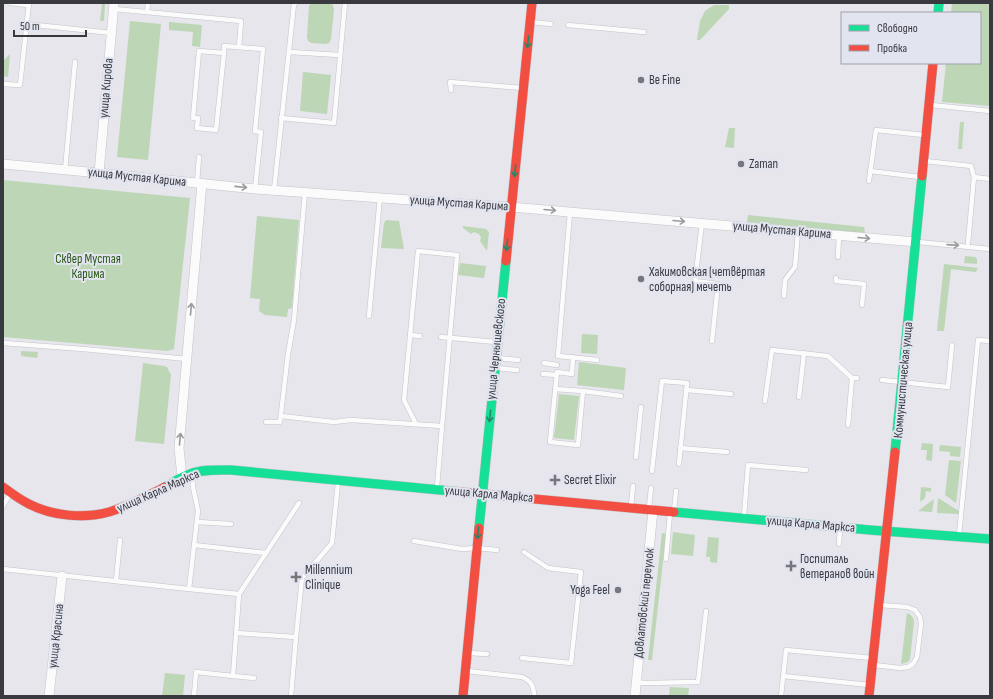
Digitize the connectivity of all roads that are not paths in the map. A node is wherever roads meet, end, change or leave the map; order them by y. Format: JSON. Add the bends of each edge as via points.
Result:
{"nodes":[{"id":1,"x":10,"y":3,"type":"edge"},
{"id":2,"x":148,"y":3,"type":"edge"},
{"id":3,"x":296,"y":3,"type":"edge"},
{"id":4,"x":345,"y":3,"type":"edge"},
{"id":5,"x":532,"y":3,"type":"edge"},
{"id":6,"x":28,"y":4,"type":"edge"},
{"id":7,"x":114,"y":6,"type":"edge"},
{"id":8,"x":147,"y":12,"type":"junction"},
{"id":9,"x":530,"y":22,"type":"junction"},
{"id":10,"x":26,"y":24,"type":"junction"},
{"id":11,"x":551,"y":24,"type":"dead end"},
{"id":12,"x":568,"y":25,"type":"dead end"},
{"id":13,"x":644,"y":32,"type":"dead end"},
{"id":14,"x":112,"y":33,"type":"junction"},
{"id":15,"x":239,"y":47,"type":"junction"},
{"id":16,"x":289,"y":52,"type":"junction"},
{"id":17,"x":224,"y":53,"type":"junction"},
{"id":18,"x":340,"y":55,"type":"junction"},
{"id":19,"x":75,"y":62,"type":"dead end"},
{"id":20,"x":933,"y":64,"type":"edge"},
{"id":21,"x":3,"y":84,"type":"edge"},
{"id":22,"x":523,"y":88,"type":"junction"},
{"id":23,"x":451,"y":90,"type":"dead end"},
{"id":24,"x":929,"y":105,"type":"junction"},
{"id":25,"x":990,"y":112,"type":"edge"},
{"id":26,"x":281,"y":118,"type":"junction"},
{"id":27,"x":202,"y":129,"type":"junction"},
{"id":28,"x":926,"y":135,"type":"junction"},
{"id":29,"x":201,"y":136,"type":"dead end"},
{"id":30,"x":199,"y":157,"type":"dead end"},
{"id":31,"x":924,"y":161,"type":"junction"},
{"id":32,"x":3,"y":164,"type":"edge"},
{"id":33,"x":65,"y":170,"type":"junction"},
{"id":34,"x":870,"y":172,"type":"junction"},
{"id":35,"x":98,"y":173,"type":"junction"},
{"id":36,"x":922,"y":177,"type":"junction"},
{"id":37,"x":974,"y":177,"type":"junction"},
{"id":38,"x":990,"y":179,"type":"edge"},
{"id":39,"x":869,"y":181,"type":"dead end"},
{"id":40,"x":199,"y":183,"type":"junction"},
{"id":41,"x":256,"y":189,"type":"junction"},
{"id":42,"x":274,"y":190,"type":"junction"},
{"id":43,"x":304,"y":192,"type":"junction"},
{"id":44,"x":380,"y":197,"type":"junction"},
{"id":45,"x":511,"y":207,"type":"junction"},
{"id":46,"x":570,"y":212,"type":"junction"},
{"id":47,"x":702,"y":224,"type":"junction"},
{"id":48,"x":798,"y":232,"type":"junction"},
{"id":49,"x":839,"y":236,"type":"junction"},
{"id":50,"x":916,"y":242,"type":"junction"},
{"id":51,"x":968,"y":243,"type":"dead end"},
{"id":52,"x":990,"y":249,"type":"edge"},
{"id":53,"x":838,"y":257,"type":"dead end"},
{"id":54,"x":836,"y":278,"type":"dead end"},
{"id":55,"x":784,"y":296,"type":"dead end"},
{"id":56,"x":862,"y":305,"type":"dead end"},
{"id":57,"x":369,"y":316,"type":"dead end"},
{"id":58,"x":410,"y":335,"type":"junction"},
{"id":59,"x":420,"y":336,"type":"dead end"},
{"id":60,"x":442,"y":338,"type":"dead end"},
{"id":61,"x":450,"y":338,"type":"junction"},
{"id":62,"x":712,"y":341,"type":"dead end"},
{"id":63,"x":990,"y":341,"type":"edge"},
{"id":64,"x":497,"y":342,"type":"junction"},
{"id":65,"x":3,"y":343,"type":"edge"},
{"id":66,"x":952,"y":345,"type":"dead end"},
{"id":67,"x":804,"y":353,"type":"junction"},
{"id":68,"x":573,"y":357,"type":"junction"},
{"id":69,"x":496,"y":358,"type":"junction"},
{"id":70,"x":187,"y":359,"type":"junction"},
{"id":71,"x":518,"y":360,"type":"dead end"},
{"id":72,"x":597,"y":360,"type":"dead end"},
{"id":73,"x":544,"y":363,"type":"dead end"},
{"id":74,"x":557,"y":365,"type":"dead end"},
{"id":75,"x":495,"y":368,"type":"junction"},
{"id":76,"x":517,"y":370,"type":"dead end"},
{"id":77,"x":543,"y":374,"type":"dead end"},
{"id":78,"x":557,"y":375,"type":"junction"},
{"id":79,"x":882,"y":380,"type":"dead end"},
{"id":80,"x":902,"y":382,"type":"junction"},
{"id":81,"x":555,"y":389,"type":"junction"},
{"id":82,"x":687,"y":390,"type":"junction"},
{"id":83,"x":584,"y":391,"type":"junction"},
{"id":84,"x":731,"y":394,"type":"dead end"},
{"id":85,"x":621,"y":396,"type":"dead end"},
{"id":86,"x":799,"y":396,"type":"dead end"},
{"id":87,"x":765,"y":401,"type":"dead end"},
{"id":88,"x":641,"y":407,"type":"dead end"},
{"id":89,"x":281,"y":416,"type":"junction"},
{"id":90,"x":266,"y":422,"type":"dead end"},
{"id":91,"x":416,"y":424,"type":"junction"},
{"id":92,"x":848,"y":425,"type":"dead end"},
{"id":93,"x":442,"y":426,"type":"junction"},
{"id":94,"x":680,"y":448,"type":"junction"},
{"id":95,"x":727,"y":452,"type":"dead end"},
{"id":96,"x":636,"y":457,"type":"dead end"},
{"id":97,"x":679,"y":464,"type":"dead end"},
{"id":98,"x":806,"y":470,"type":"dead end"},
{"id":99,"x":652,"y":471,"type":"dead end"},
{"id":100,"x":191,"y":473,"type":"junction"},
{"id":101,"x":182,"y":477,"type":"junction"},
{"id":102,"x":339,"y":480,"type":"junction"},
{"id":103,"x":633,"y":486,"type":"dead end"},
{"id":104,"x":3,"y":487,"type":"edge"},
{"id":105,"x":651,"y":488,"type":"dead end"},
{"id":106,"x":437,"y":489,"type":"junction"},
{"id":107,"x":676,"y":491,"type":"dead end"},
{"id":108,"x":10,"y":494,"type":"junction"},
{"id":109,"x":482,"y":494,"type":"junction"},
{"id":110,"x":299,"y":503,"type":"dead end"},
{"id":111,"x":3,"y":506,"type":"edge"},
{"id":112,"x":631,"y":508,"type":"junction"},
{"id":113,"x":651,"y":509,"type":"junction"},
{"id":114,"x":672,"y":511,"type":"junction"},
{"id":115,"x":744,"y":518,"type":"junction"},
{"id":116,"x":197,"y":522,"type":"junction"},
{"id":117,"x":231,"y":524,"type":"dead end"},
{"id":118,"x":840,"y":527,"type":"junction"},
{"id":119,"x":888,"y":531,"type":"junction"},
{"id":120,"x":959,"y":536,"type":"junction"},
{"id":121,"x":990,"y":538,"type":"edge"},
{"id":122,"x":120,"y":540,"type":"dead end"},
{"id":123,"x":414,"y":541,"type":"dead end"},
{"id":124,"x":839,"y":544,"type":"dead end"},
{"id":125,"x":194,"y":545,"type":"junction"},
{"id":126,"x":477,"y":548,"type":"junction"},
{"id":127,"x":497,"y":550,"type":"dead end"},
{"id":128,"x":524,"y":552,"type":"dead end"},
{"id":129,"x":266,"y":553,"type":"junction"},
{"id":130,"x":666,"y":559,"type":"dead end"},
{"id":131,"x":3,"y":569,"type":"edge"},
{"id":132,"x":62,"y":576,"type":"junction"},
{"id":133,"x":116,"y":581,"type":"junction"},
{"id":134,"x":189,"y":589,"type":"junction"},
{"id":135,"x":239,"y":594,"type":"junction"},
{"id":136,"x":880,"y":605,"type":"junction"},
{"id":137,"x":706,"y":611,"type":"dead end"},
{"id":138,"x":236,"y":633,"type":"junction"},
{"id":139,"x":296,"y":637,"type":"junction"},
{"id":140,"x":467,"y":652,"type":"junction"},
{"id":141,"x":486,"y":654,"type":"dead end"},
{"id":142,"x":522,"y":658,"type":"dead end"},
{"id":143,"x":873,"y":662,"type":"junction"},
{"id":144,"x":466,"y":670,"type":"junction"},
{"id":145,"x":233,"y":676,"type":"junction"},
{"id":146,"x":783,"y":676,"type":"junction"},
{"id":147,"x":254,"y":678,"type":"dead end"},
{"id":148,"x":636,"y":682,"type":"junction"},
{"id":149,"x":870,"y":685,"type":"junction"},
{"id":150,"x":49,"y":696,"type":"edge"},
{"id":151,"x":194,"y":696,"type":"edge"},
{"id":152,"x":291,"y":696,"type":"edge"},
{"id":153,"x":463,"y":696,"type":"edge"},
{"id":154,"x":534,"y":696,"type":"edge"},
{"id":155,"x":635,"y":696,"type":"edge"},
{"id":156,"x":781,"y":696,"type":"edge"},
{"id":157,"x":869,"y":696,"type":"edge"}],
"edges":[{"from":1,"to":6,"type":"lane"},
{"from":2,"to":8,"type":"lane"},
{"from":3,"to":16,"type":"lane"},
{"from":4,"to":18,"type":"lane"},
{"from":5,"to":9,"type":"street","name":"улица Чернышевского"},
{"from":6,"to":10,"type":"lane"},
{"from":7,"to":8,"type":"lane"},
{"from":7,"to":14,"type":"street","name":"улица Кирова"},
{"from":8,"to":15,"type":"lane","via":[[241,21]]},
{"from":9,"to":11,"type":"lane"},
{"from":9,"to":22,"type":"street","name":"улица Чернышевского","one_way":true},
{"from":10,"to":14,"type":"lane"},
{"from":10,"to":21,"type":"lane","via":[[20,85]]},
{"from":12,"to":13,"type":"lane"},
{"from":14,"to":35,"type":"street","name":"улица Кирова"},
{"from":15,"to":17,"type":"lane","via":[[224,46]]},
{"from":15,"to":41,"type":"lane","via":[[263,49],[255,131],[261,132]]},
{"from":16,"to":18,"type":"lane"},
{"from":16,"to":26,"type":"lane"},
{"from":17,"to":27,"type":"lane","via":[[216,130]]},
{"from":17,"to":27,"type":"lane","via":[[199,51],[193,118],[198,118],[197,128]]},
{"from":18,"to":26,"type":"lane","via":[[334,123]]},
{"from":19,"to":33,"type":"lane"},
{"from":20,"to":24,"type":"street","name":"Коммунистическая улица"},
{"from":22,"to":23,"type":"lane","via":[[450,82]]},
{"from":22,"to":45,"type":"street","name":"улица Чернышевского","one_way":true},
{"from":24,"to":25,"type":"lane"},
{"from":24,"to":28,"type":"street","name":"Коммунистическая улица"},
{"from":26,"to":42,"type":"lane"},
{"from":27,"to":29,"type":"lane"},
{"from":28,"to":31,"type":"street","name":"Коммунистическая улица"},
{"from":28,"to":34,"type":"lane","via":[[876,130]]},
{"from":30,"to":40,"type":"lane"},
{"from":31,"to":36,"type":"street","name":"Коммунистическая улица"},
{"from":31,"to":37,"type":"lane","via":[[971,166]]},
{"from":32,"to":33,"type":"street","name":"улица Мустая Карима"},
{"from":33,"to":35,"type":"street","name":"улица Мустая Карима"},
{"from":34,"to":36,"type":"lane"},
{"from":34,"to":39,"type":"lane"},
{"from":35,"to":40,"type":"street","name":"улица Мустая Карима"},
{"from":36,"to":50,"type":"street","name":"Коммунистическая улица"},
{"from":37,"to":38,"type":"lane"},
{"from":37,"to":51,"type":"lane"},
{"from":40,"to":41,"type":"street","name":"улица Мустая Карима","one_way":true},
{"from":70,"to":40,"type":"street","one_way":true},
{"from":41,"to":42,"type":"street","name":"улица Мустая Карима"},
{"from":42,"to":43,"type":"street","name":"улица Мустая Карима"},
{"from":43,"to":44,"type":"street","name":"улица Мустая Карима"},
{"from":43,"to":89,"type":"lane","via":[[294,320]]},
{"from":44,"to":45,"type":"street","name":"улица Мустая Карима"},
{"from":44,"to":57,"type":"lane"},
{"from":45,"to":46,"type":"street","name":"улица Мустая Карима","one_way":true},
{"from":45,"to":64,"type":"street","name":"улица Чернышевского","one_way":true},
{"from":46,"to":47,"type":"street","name":"улица Мустая Карима","one_way":true},
{"from":46,"to":68,"type":"lane","via":[[558,356]]},
{"from":47,"to":48,"type":"street","name":"улица Мустая Карима"},
{"from":47,"to":62,"type":"lane","via":[[695,281],[718,284]]},
{"from":48,"to":49,"type":"street","name":"улица Мустая Карима"},
{"from":48,"to":55,"type":"lane","via":[[795,267],[785,280]]},
{"from":49,"to":50,"type":"street","name":"улица Мустая Карима","one_way":true},
{"from":49,"to":53,"type":"lane"},
{"from":50,"to":52,"type":"lane","one_way":true},
{"from":50,"to":80,"type":"street","name":"Коммунистическая улица"},
{"from":54,"to":56,"type":"lane","via":[[836,281],[864,284]]},
{"from":58,"to":59,"type":"lane"},
{"from":58,"to":61,"type":"lane","via":[[418,251],[457,255]]},
{"from":58,"to":91,"type":"lane","via":[[404,400]]},
{"from":60,"to":61,"type":"lane"},
{"from":61,"to":64,"type":"lane"},
{"from":61,"to":93,"type":"lane"},
{"from":63,"to":120,"type":"lane","via":[[978,340]]},
{"from":64,"to":69,"type":"street","name":"улица Чернышевского"},
{"from":65,"to":70,"type":"lane"},
{"from":66,"to":80,"type":"lane","via":[[948,387]]},
{"from":67,"to":86,"type":"lane"},
{"from":67,"to":87,"type":"lane","via":[[772,350]]},
{"from":67,"to":92,"type":"lane","via":[[828,356],[854,378]]},
{"from":68,"to":72,"type":"lane"},
{"from":68,"to":78,"type":"lane","via":[[572,374],[557,372]]},
{"from":69,"to":71,"type":"lane"},
{"from":69,"to":75,"type":"street","name":"улица Чернышевского"},
{"from":101,"to":70,"type":"street","one_way":true,"via":[[179,448]]},
{"from":73,"to":74,"type":"lane"},
{"from":75,"to":76,"type":"lane"},
{"from":75,"to":109,"type":"street","name":"улица Чернышевского","one_way":true},
{"from":77,"to":78,"type":"lane"},
{"from":78,"to":81,"type":"lane"},
{"from":79,"to":80,"type":"lane"},
{"from":80,"to":119,"type":"street","name":"Коммунистическая улица"},
{"from":81,"to":83,"type":"lane"},
{"from":81,"to":83,"type":"lane","via":[[550,442],[578,445]]},
{"from":82,"to":84,"type":"lane"},
{"from":82,"to":94,"type":"lane"},
{"from":82,"to":99,"type":"lane","via":[[687,384],[662,381]]},
{"from":83,"to":85,"type":"lane"},
{"from":88,"to":96,"type":"lane"},
{"from":89,"to":90,"type":"lane","via":[[280,422]]},
{"from":89,"to":91,"type":"lane","via":[[334,422],[351,420]]},
{"from":91,"to":93,"type":"lane"},
{"from":93,"to":106,"type":"lane"},
{"from":94,"to":95,"type":"lane"},
{"from":94,"to":97,"type":"lane"},
{"from":98,"to":115,"type":"lane","via":[[748,465]]},
{"from":100,"to":101,"type":"street","name":"улица Карла Маркса"},
{"from":100,"to":102,"type":"street","name":"улица Карла Маркса","via":[[204,470],[231,470]]},
{"from":100,"to":116,"type":"lane","via":[[198,511]]},
{"from":101,"to":108,"type":"street","name":"улица Карла Маркса","via":[[123,507],[97,514],[51,512],[30,505]]},
{"from":102,"to":106,"type":"street","name":"улица Карла Маркса"},
{"from":102,"to":139,"type":"lane","via":[[332,543],[302,578]]},
{"from":103,"to":112,"type":"lane"},
{"from":104,"to":108,"type":"street","name":"улица Карла Маркса"},
{"from":105,"to":113,"type":"lane"},
{"from":106,"to":109,"type":"street","name":"улица Карла Маркса"},
{"from":107,"to":114,"type":"lane"},
{"from":108,"to":111,"type":"lane"},
{"from":109,"to":112,"type":"street","name":"улица Карла Маркса"},
{"from":109,"to":126,"type":"street","name":"улица Чернышевского","one_way":true},
{"from":110,"to":129,"type":"lane"},
{"from":112,"to":113,"type":"street","name":"улица Карла Маркса"},
{"from":113,"to":114,"type":"street","name":"улица Карла Маркса"},
{"from":113,"to":148,"type":"street","name":"Довлатовский переулок"},
{"from":114,"to":115,"type":"street","name":"улица Карла Маркса"},
{"from":114,"to":130,"type":"lane"},
{"from":115,"to":118,"type":"street","name":"улица Карла Маркса"},
{"from":116,"to":117,"type":"lane"},
{"from":116,"to":125,"type":"lane"},
{"from":118,"to":119,"type":"street","name":"улица Карла Маркса"},
{"from":118,"to":124,"type":"lane"},
{"from":119,"to":120,"type":"street","name":"улица Карла Маркса"},
{"from":119,"to":136,"type":"street","name":"Коммунистическая улица"},
{"from":120,"to":121,"type":"street","name":"улица Карла Маркса"},
{"from":122,"to":133,"type":"lane"},
{"from":123,"to":126,"type":"lane","via":[[462,549]]},
{"from":125,"to":129,"type":"lane"},
{"from":125,"to":134,"type":"lane"},
{"from":126,"to":127,"type":"lane"},
{"from":126,"to":140,"type":"street","name":"улица Чернышевского"},
{"from":128,"to":142,"type":"lane","via":[[548,568],[582,572],[571,663]]},
{"from":129,"to":135,"type":"lane"},
{"from":131,"to":132,"type":"lane"},
{"from":132,"to":133,"type":"lane"},
{"from":132,"to":150,"type":"street","name":"улица Красина"},
{"from":133,"to":134,"type":"lane"},
{"from":134,"to":135,"type":"lane"},
{"from":135,"to":138,"type":"lane"},
{"from":136,"to":143,"type":"street","name":"Коммунистическая улица"},
{"from":136,"to":143,"type":"lane","via":[[907,607],[915,610],[920,617],[917,657],[913,664],[900,668]]},
{"from":137,"to":148,"type":"lane","via":[[698,682]]},
{"from":138,"to":139,"type":"lane"},
{"from":138,"to":145,"type":"lane"},
{"from":139,"to":152,"type":"lane"},
{"from":140,"to":141,"type":"lane"},
{"from":140,"to":144,"type":"street","name":"улица Чернышевского"},
{"from":143,"to":146,"type":"lane","via":[[786,650]]},
{"from":143,"to":149,"type":"street","name":"Коммунистическая улица"},
{"from":144,"to":153,"type":"street","name":"улица Чернышевского"},
{"from":144,"to":154,"type":"lane","via":[[528,679]]},
{"from":145,"to":147,"type":"lane"},
{"from":145,"to":151,"type":"lane","via":[[196,672]]},
{"from":146,"to":149,"type":"lane"},
{"from":146,"to":156,"type":"lane"},
{"from":148,"to":155,"type":"street","name":"Довлатовский переулок"},
{"from":149,"to":157,"type":"street","name":"Коммунистическая улица"}]}
